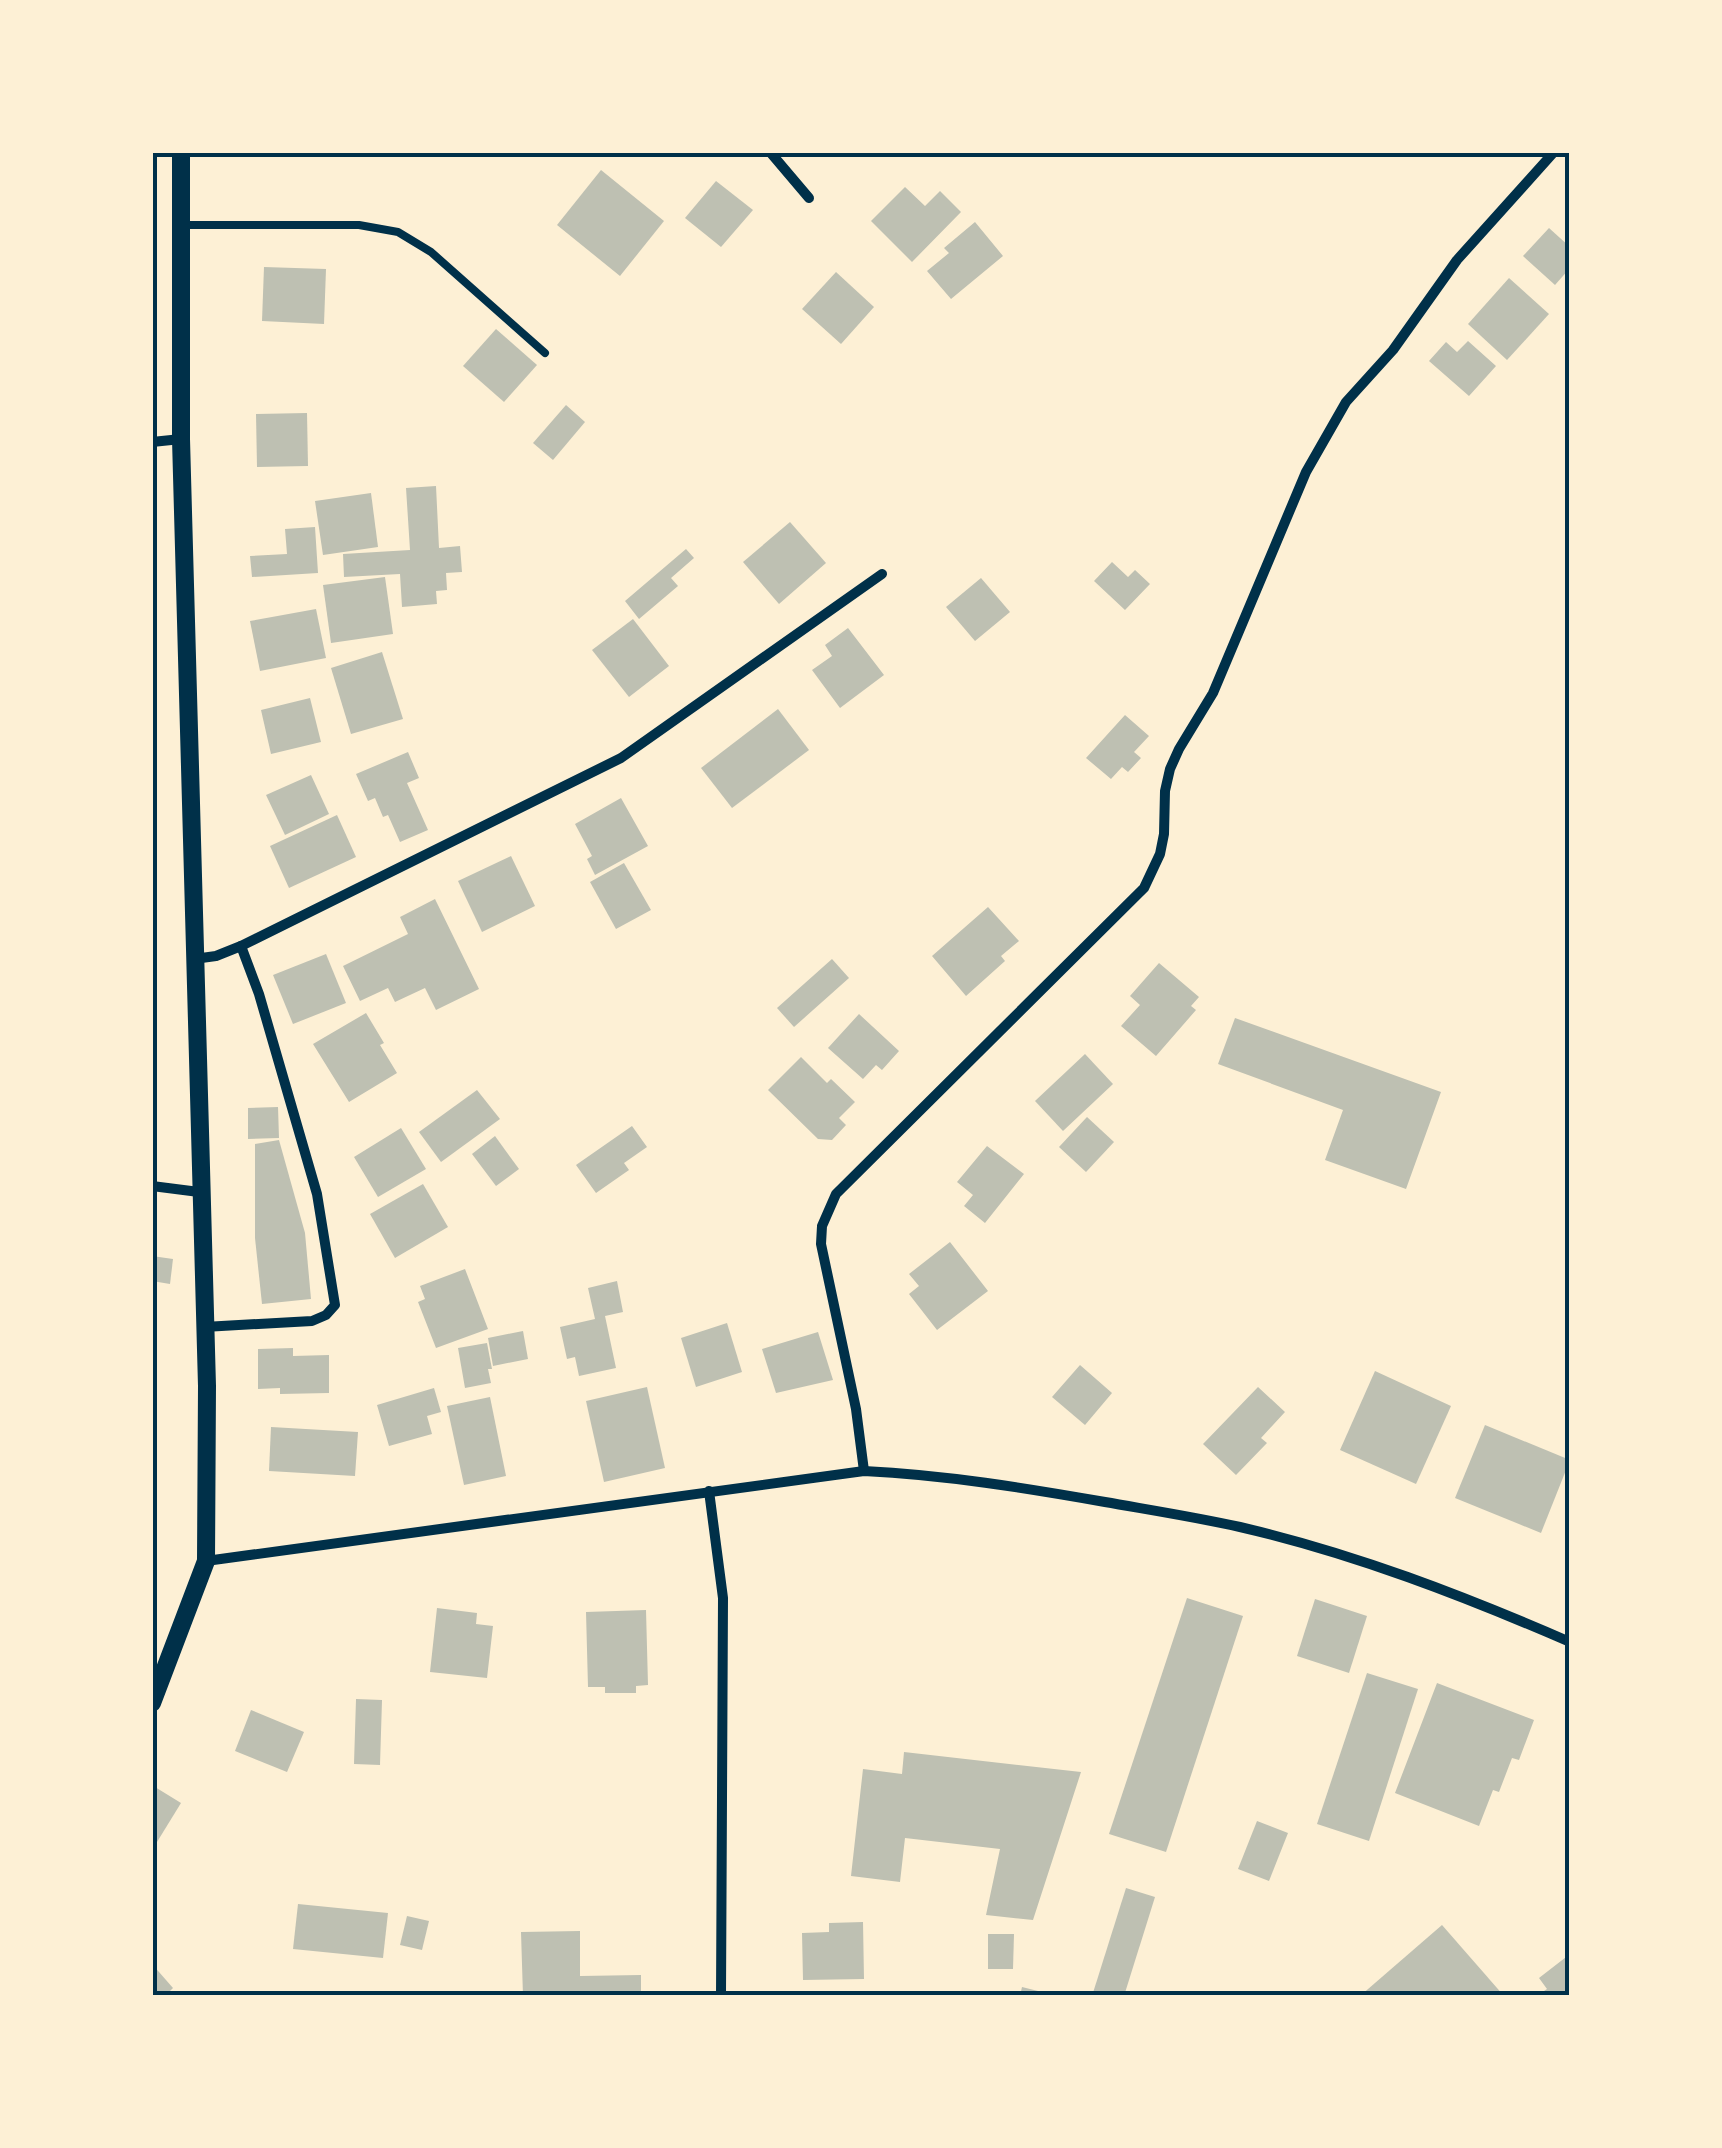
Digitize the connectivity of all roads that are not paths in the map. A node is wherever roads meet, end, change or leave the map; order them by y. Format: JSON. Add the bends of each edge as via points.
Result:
{"nodes":[{"id":1,"x":181,"y":152,"type":"edge"},
{"id":2,"x":770,"y":152,"type":"edge"},
{"id":3,"x":1554,"y":152,"type":"edge"},
{"id":4,"x":809,"y":198,"type":"dead end"},
{"id":5,"x":182,"y":225,"type":"junction"},
{"id":6,"x":546,"y":353,"type":"dead end"},
{"id":7,"x":181,"y":438,"type":"junction"},
{"id":8,"x":152,"y":442,"type":"edge"},
{"id":9,"x":882,"y":574,"type":"dead end"},
{"id":10,"x":241,"y":946,"type":"junction"},
{"id":11,"x":194,"y":958,"type":"junction"},
{"id":12,"x":152,"y":1186,"type":"edge"},
{"id":13,"x":199,"y":1192,"type":"junction"},
{"id":14,"x":204,"y":1327,"type":"junction"},
{"id":15,"x":864,"y":1471,"type":"junction"},
{"id":16,"x":709,"y":1491,"type":"junction"},
{"id":17,"x":206,"y":1561,"type":"junction"},
{"id":18,"x":1570,"y":1642,"type":"edge"},
{"id":19,"x":152,"y":1703,"type":"edge"},
{"id":20,"x":721,"y":1996,"type":"edge"}],
"edges":[{"from":1,"to":5,"type":"street"},
{"from":2,"to":4,"type":"street"},
{"from":3,"to":15,"type":"street","via":[[1457,260],[1393,350],[1346,402],[1306,472],[1213,694],[1170,769],[1160,854],[1144,888],[827,1209],[821,1244]]},
{"from":5,"to":6,"type":"lane","via":[[359,225],[398,232]]},
{"from":5,"to":7,"type":"street"},
{"from":7,"to":8,"type":"street"},
{"from":7,"to":11,"type":"street"},
{"from":9,"to":10,"type":"street","via":[[621,758]]},
{"from":10,"to":11,"type":"street"},
{"from":10,"to":14,"type":"street","via":[[316,1194],[335,1305],[312,1321]]},
{"from":11,"to":13,"type":"street"},
{"from":12,"to":13,"type":"street"},
{"from":13,"to":14,"type":"street"},
{"from":14,"to":17,"type":"street"},
{"from":15,"to":16,"type":"street"},
{"from":15,"to":18,"type":"street","via":[[1007,1484],[1240,1527],[1487,1606]]},
{"from":16,"to":17,"type":"street"},
{"from":16,"to":20,"type":"street","via":[[724,1598]]},
{"from":17,"to":19,"type":"street"}]}
